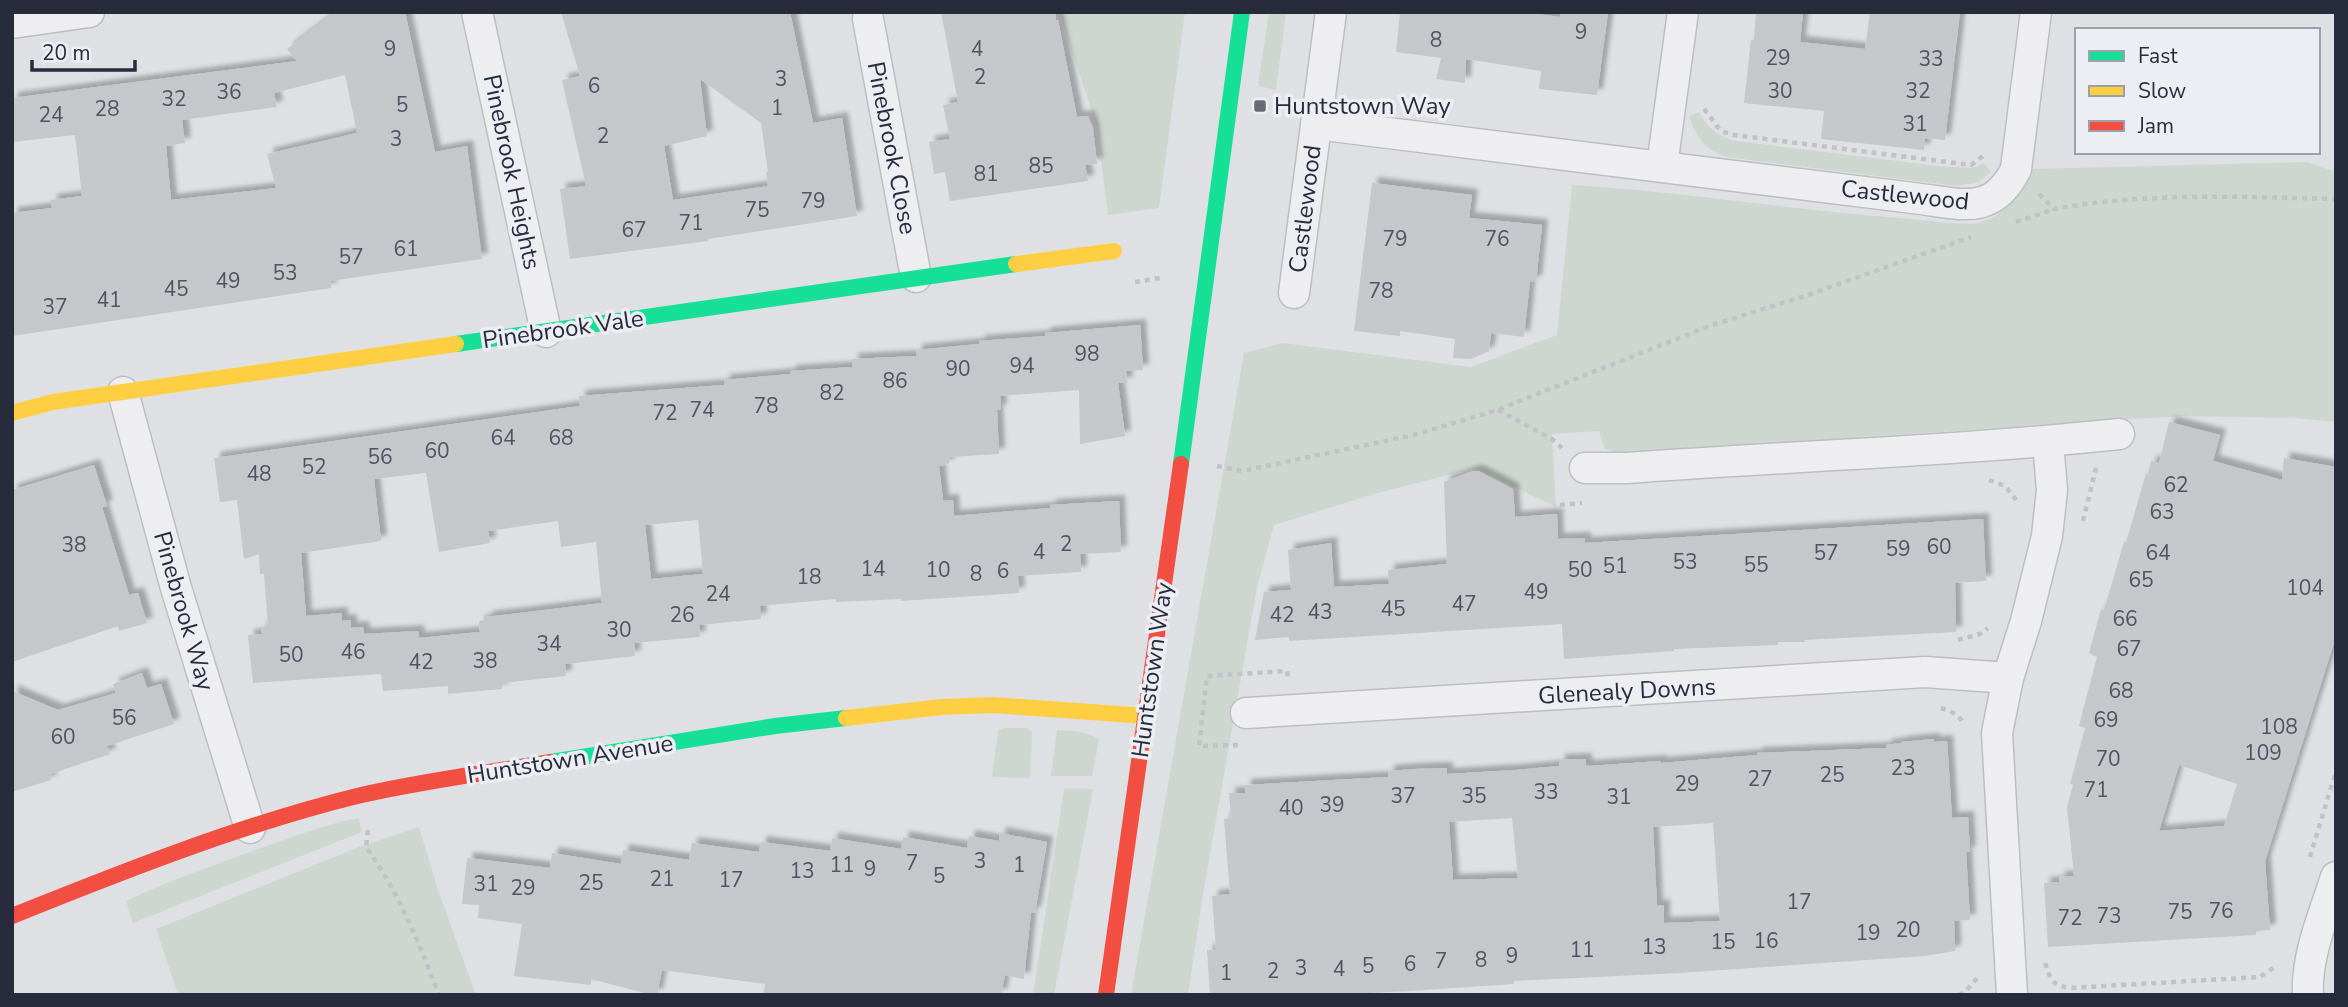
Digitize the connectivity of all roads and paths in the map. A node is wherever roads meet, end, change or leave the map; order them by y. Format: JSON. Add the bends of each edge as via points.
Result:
{"nodes":[{"id":1,"x":89,"y":12,"type":"edge"},
{"id":2,"x":477,"y":12,"type":"edge"},
{"id":3,"x":1242,"y":12,"type":"edge"},
{"id":4,"x":1331,"y":12,"type":"edge"},
{"id":5,"x":1683,"y":12,"type":"edge"},
{"id":6,"x":2036,"y":12,"type":"edge"},
{"id":7,"x":868,"y":19,"type":"dead end"},
{"id":8,"x":12,"y":23,"type":"edge"},
{"id":9,"x":1703,"y":106,"type":"dead end"},
{"id":10,"x":1316,"y":124,"type":"junction"},
{"id":11,"x":1662,"y":166,"type":"junction"},
{"id":12,"x":2011,"y":180,"type":"junction"},
{"id":13,"x":2336,"y":199,"type":"edge"},
{"id":14,"x":2054,"y":209,"type":"junction"},
{"id":15,"x":2005,"y":226,"type":"dead end"},
{"id":16,"x":1983,"y":233,"type":"dead end"},
{"id":17,"x":1114,"y":251,"type":"dead end"},
{"id":18,"x":916,"y":277,"type":"junction"},
{"id":19,"x":1294,"y":293,"type":"dead end"},
{"id":20,"x":546,"y":332,"type":"junction"},
{"id":21,"x":123,"y":392,"type":"junction"},
{"id":22,"x":1497,"y":410,"type":"junction"},
{"id":23,"x":12,"y":414,"type":"edge"},
{"id":24,"x":2119,"y":434,"type":"dead end"},
{"id":25,"x":2048,"y":442,"type":"junction"},
{"id":26,"x":2099,"y":462,"type":"dead end"},
{"id":27,"x":1213,"y":465,"type":"dead end"},
{"id":28,"x":1586,"y":468,"type":"joint"},
{"id":29,"x":2083,"y":522,"type":"dead end"},
{"id":30,"x":2008,"y":678,"type":"junction"},
{"id":31,"x":1246,"y":713,"type":"dead end"},
{"id":32,"x":1147,"y":716,"type":"junction"},
{"id":33,"x":2336,"y":771,"type":"edge"},
{"id":34,"x":358,"y":796,"type":"junction"},
{"id":35,"x":250,"y":828,"type":"junction"},
{"id":36,"x":2308,"y":862,"type":"dead end"},
{"id":37,"x":2336,"y":877,"type":"edge"},
{"id":38,"x":12,"y":916,"type":"edge"},
{"id":39,"x":2280,"y":954,"type":"dead end"},
{"id":40,"x":2043,"y":959,"type":"dead end"},
{"id":41,"x":439,"y":995,"type":"edge"},
{"id":42,"x":1106,"y":995,"type":"edge"},
{"id":43,"x":2012,"y":995,"type":"edge"},
{"id":44,"x":2308,"y":995,"type":"edge"}],
"edges":[{"from":1,"to":8,"type":"street"},
{"from":2,"to":20,"type":"street","name":"Pinebrook Heights"},
{"from":3,"to":32,"type":"street","name":"Huntstown Way"},
{"from":4,"to":10,"type":"street","name":"Castlewood"},
{"from":5,"to":11,"type":"street"},
{"from":6,"to":12,"type":"street","via":[[2022,135]]},
{"from":7,"to":18,"type":"street","name":"Pinebrook Close"},
{"from":9,"to":12,"type":"path","via":[[1721,131],[1734,135],[1946,163],[1971,165],[1983,156]]},
{"from":10,"to":11,"type":"street","name":"Castlewood"},
{"from":10,"to":19,"type":"street","name":"Castlewood"},
{"from":11,"to":12,"type":"street","name":"Castlewood","via":[[1966,204],[1999,196]]},
{"from":12,"to":14,"type":"path","via":[[2042,195]]},
{"from":13,"to":14,"type":"path","via":[[2129,198]]},
{"from":14,"to":15,"type":"path"},
{"from":16,"to":22,"type":"path","via":[[1712,325]]},
{"from":17,"to":18,"type":"street","name":"Pinebrook Vale"},
{"from":18,"to":20,"type":"street","name":"Pinebrook Vale"},
{"from":20,"to":21,"type":"street","name":"Pinebrook Vale"},
{"from":21,"to":23,"type":"street","name":"Pinebrook Vale","via":[[53,402]]},
{"from":21,"to":35,"type":"street","name":"Pinebrook Way","via":[[176,588]]},
{"from":22,"to":27,"type":"path","via":[[1414,435],[1242,471]]},
{"from":22,"to":28,"type":"path","via":[[1552,439]]},
{"from":24,"to":25,"type":"street"},
{"from":25,"to":28,"type":"street"},
{"from":25,"to":30,"type":"street","via":[[2052,490],[2047,536]]},
{"from":26,"to":29,"type":"path"},
{"from":30,"to":31,"type":"street","name":"Glenealy Downs","via":[[1925,672]]},
{"from":30,"to":43,"type":"street","via":[[1997,733]]},
{"from":32,"to":34,"type":"street","name":"Huntstown Avenue","via":[[942,707],[785,725]]},
{"from":32,"to":42,"type":"street","name":"Huntstown Way"},
{"from":33,"to":36,"type":"path"},
{"from":34,"to":35,"type":"street","name":"Huntstown Avenue"},
{"from":34,"to":41,"type":"path","via":[[370,834],[366,847],[404,911]]},
{"from":35,"to":38,"type":"street","name":"Huntstown Avenue"},
{"from":37,"to":44,"type":"street","via":[[2312,954]]},
{"from":39,"to":40,"type":"path","via":[[2276,966],[2260,976],[2070,988],[2052,982]]}]}
